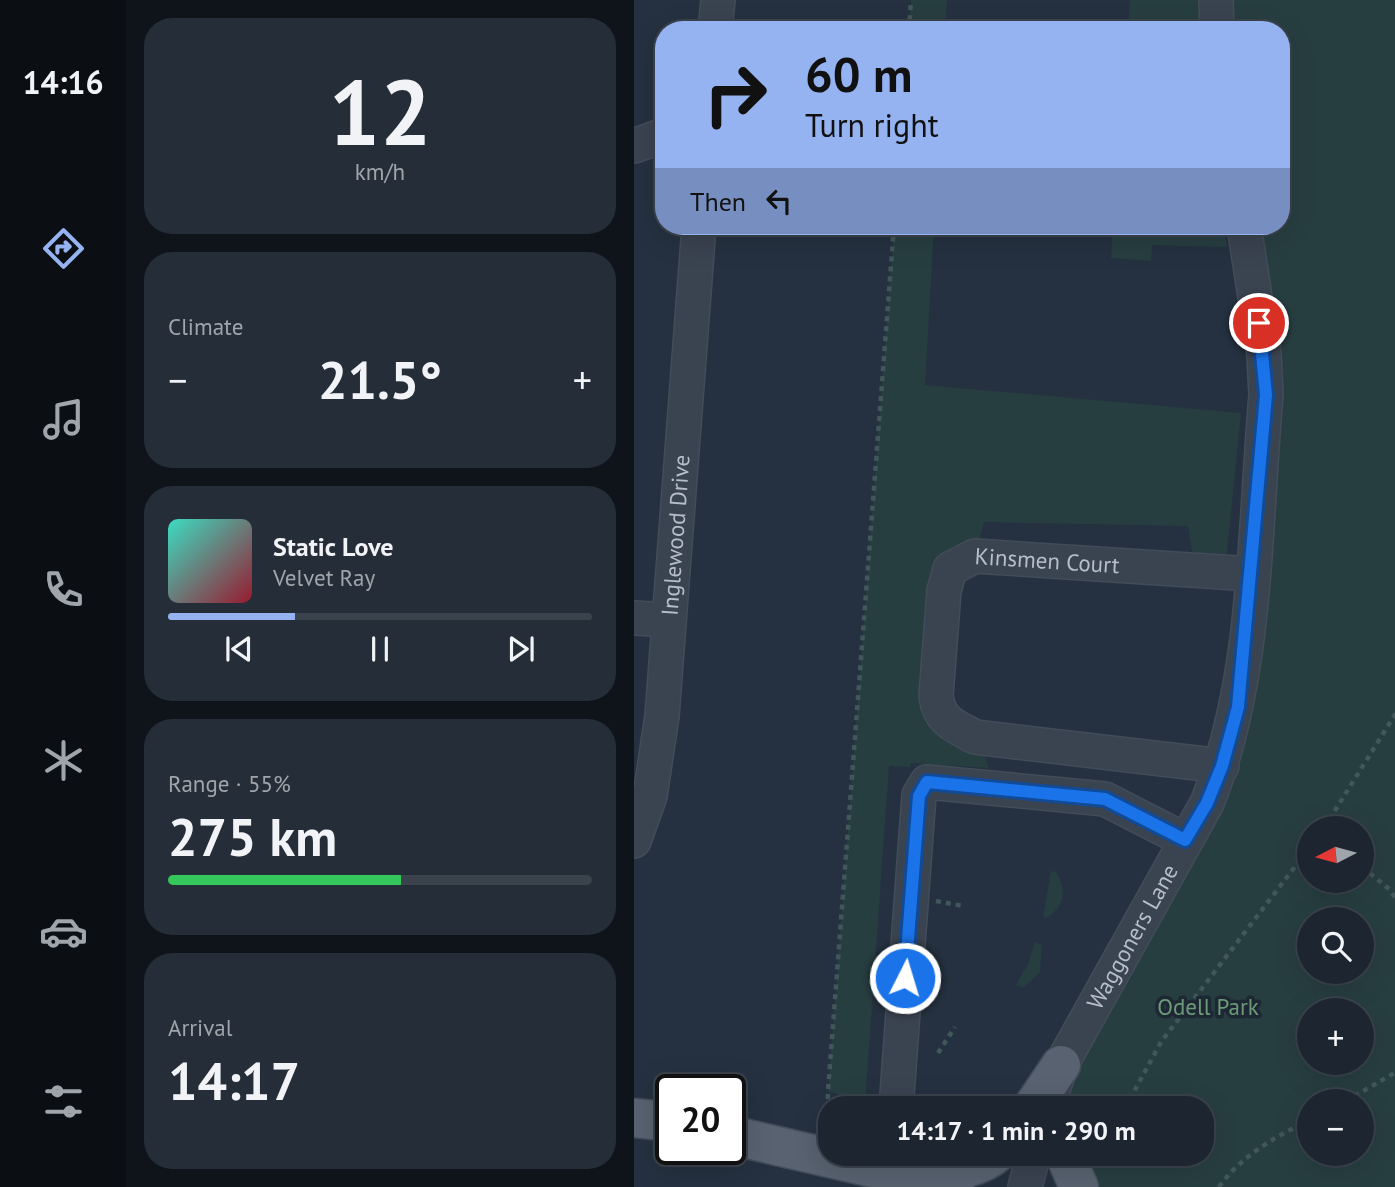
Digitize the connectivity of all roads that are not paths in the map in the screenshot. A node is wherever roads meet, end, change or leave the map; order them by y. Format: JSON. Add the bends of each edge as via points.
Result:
{"nodes":[{"id":1,"x":718,"y":0,"type":"edge"},
{"id":2,"x":1216,"y":0,"type":"edge"},
{"id":3,"x":716,"y":21,"type":"edge"},
{"id":4,"x":1217,"y":21,"type":"edge"},
{"id":5,"x":655,"y":138,"type":"edge"},
{"id":6,"x":634,"y":146,"type":"edge"},
{"id":7,"x":698,"y":235,"type":"edge"},
{"id":8,"x":1245,"y":235,"type":"edge"},
{"id":9,"x":1252,"y":574,"type":"junction"},
{"id":10,"x":634,"y":618,"type":"edge"},
{"id":11,"x":669,"y":620,"type":"junction"},
{"id":12,"x":1222,"y":766,"type":"junction"},
{"id":13,"x":1185,"y":840,"type":"junction"},
{"id":14,"x":634,"y":841,"type":"edge"},
{"id":15,"x":1061,"y":1065,"type":"junction"},
{"id":16,"x":897,"y":1096,"type":"edge"},
{"id":17,"x":1040,"y":1096,"type":"edge"},
{"id":18,"x":1050,"y":1096,"type":"edge"},
{"id":19,"x":1060,"y":1096,"type":"edge"},
{"id":20,"x":634,"y":1118,"type":"edge"},
{"id":21,"x":655,"y":1120,"type":"edge"},
{"id":22,"x":746,"y":1138,"type":"edge"},
{"id":23,"x":971,"y":1166,"type":"edge"},
{"id":24,"x":1031,"y":1166,"type":"edge"},
{"id":25,"x":1070,"y":1166,"type":"edge"},
{"id":26,"x":896,"y":1167,"type":"edge"},
{"id":27,"x":955,"y":1187,"type":"edge"},
{"id":28,"x":1025,"y":1187,"type":"edge"},
{"id":29,"x":1079,"y":1187,"type":"edge"}],
"edges":[{"from":1,"to":3,"type":"street"},
{"from":2,"to":4,"type":"street"},
{"from":5,"to":6,"type":"street"},
{"from":7,"to":11,"type":"street","name":"Inglewood Drive"},
{"from":8,"to":9,"type":"street","name":"Waggoners Lane","via":[[1266,395]]},
{"from":9,"to":12,"type":"street","name":"Waggoners Lane","via":[[1238,707]]},
{"from":9,"to":12,"type":"street","name":"Kinsmen Court","via":[[975,556],[950,569],[944,591],[936,696],[938,712],[949,723],[975,737]]},
{"from":10,"to":11,"type":"street"},
{"from":11,"to":14,"type":"street","name":"Inglewood Drive","via":[[657,757],[650,796]]},
{"from":12,"to":13,"type":"street","name":"Waggoners Lane"},
{"from":13,"to":15,"type":"street","name":"Waggoners Lane"},
{"from":13,"to":16,"type":"street","via":[[1105,799],[927,782],[919,796]]},
{"from":15,"to":17,"type":"main road"},
{"from":15,"to":18,"type":"street","name":"Waggoners Lane"},
{"from":15,"to":19,"type":"main road"},
{"from":20,"to":21,"type":"main road"},
{"from":22,"to":26,"type":"main road"},
{"from":23,"to":26,"type":"main road"},
{"from":24,"to":28,"type":"street"},
{"from":25,"to":29,"type":"main road"},
{"from":26,"to":27,"type":"main road"}]}
